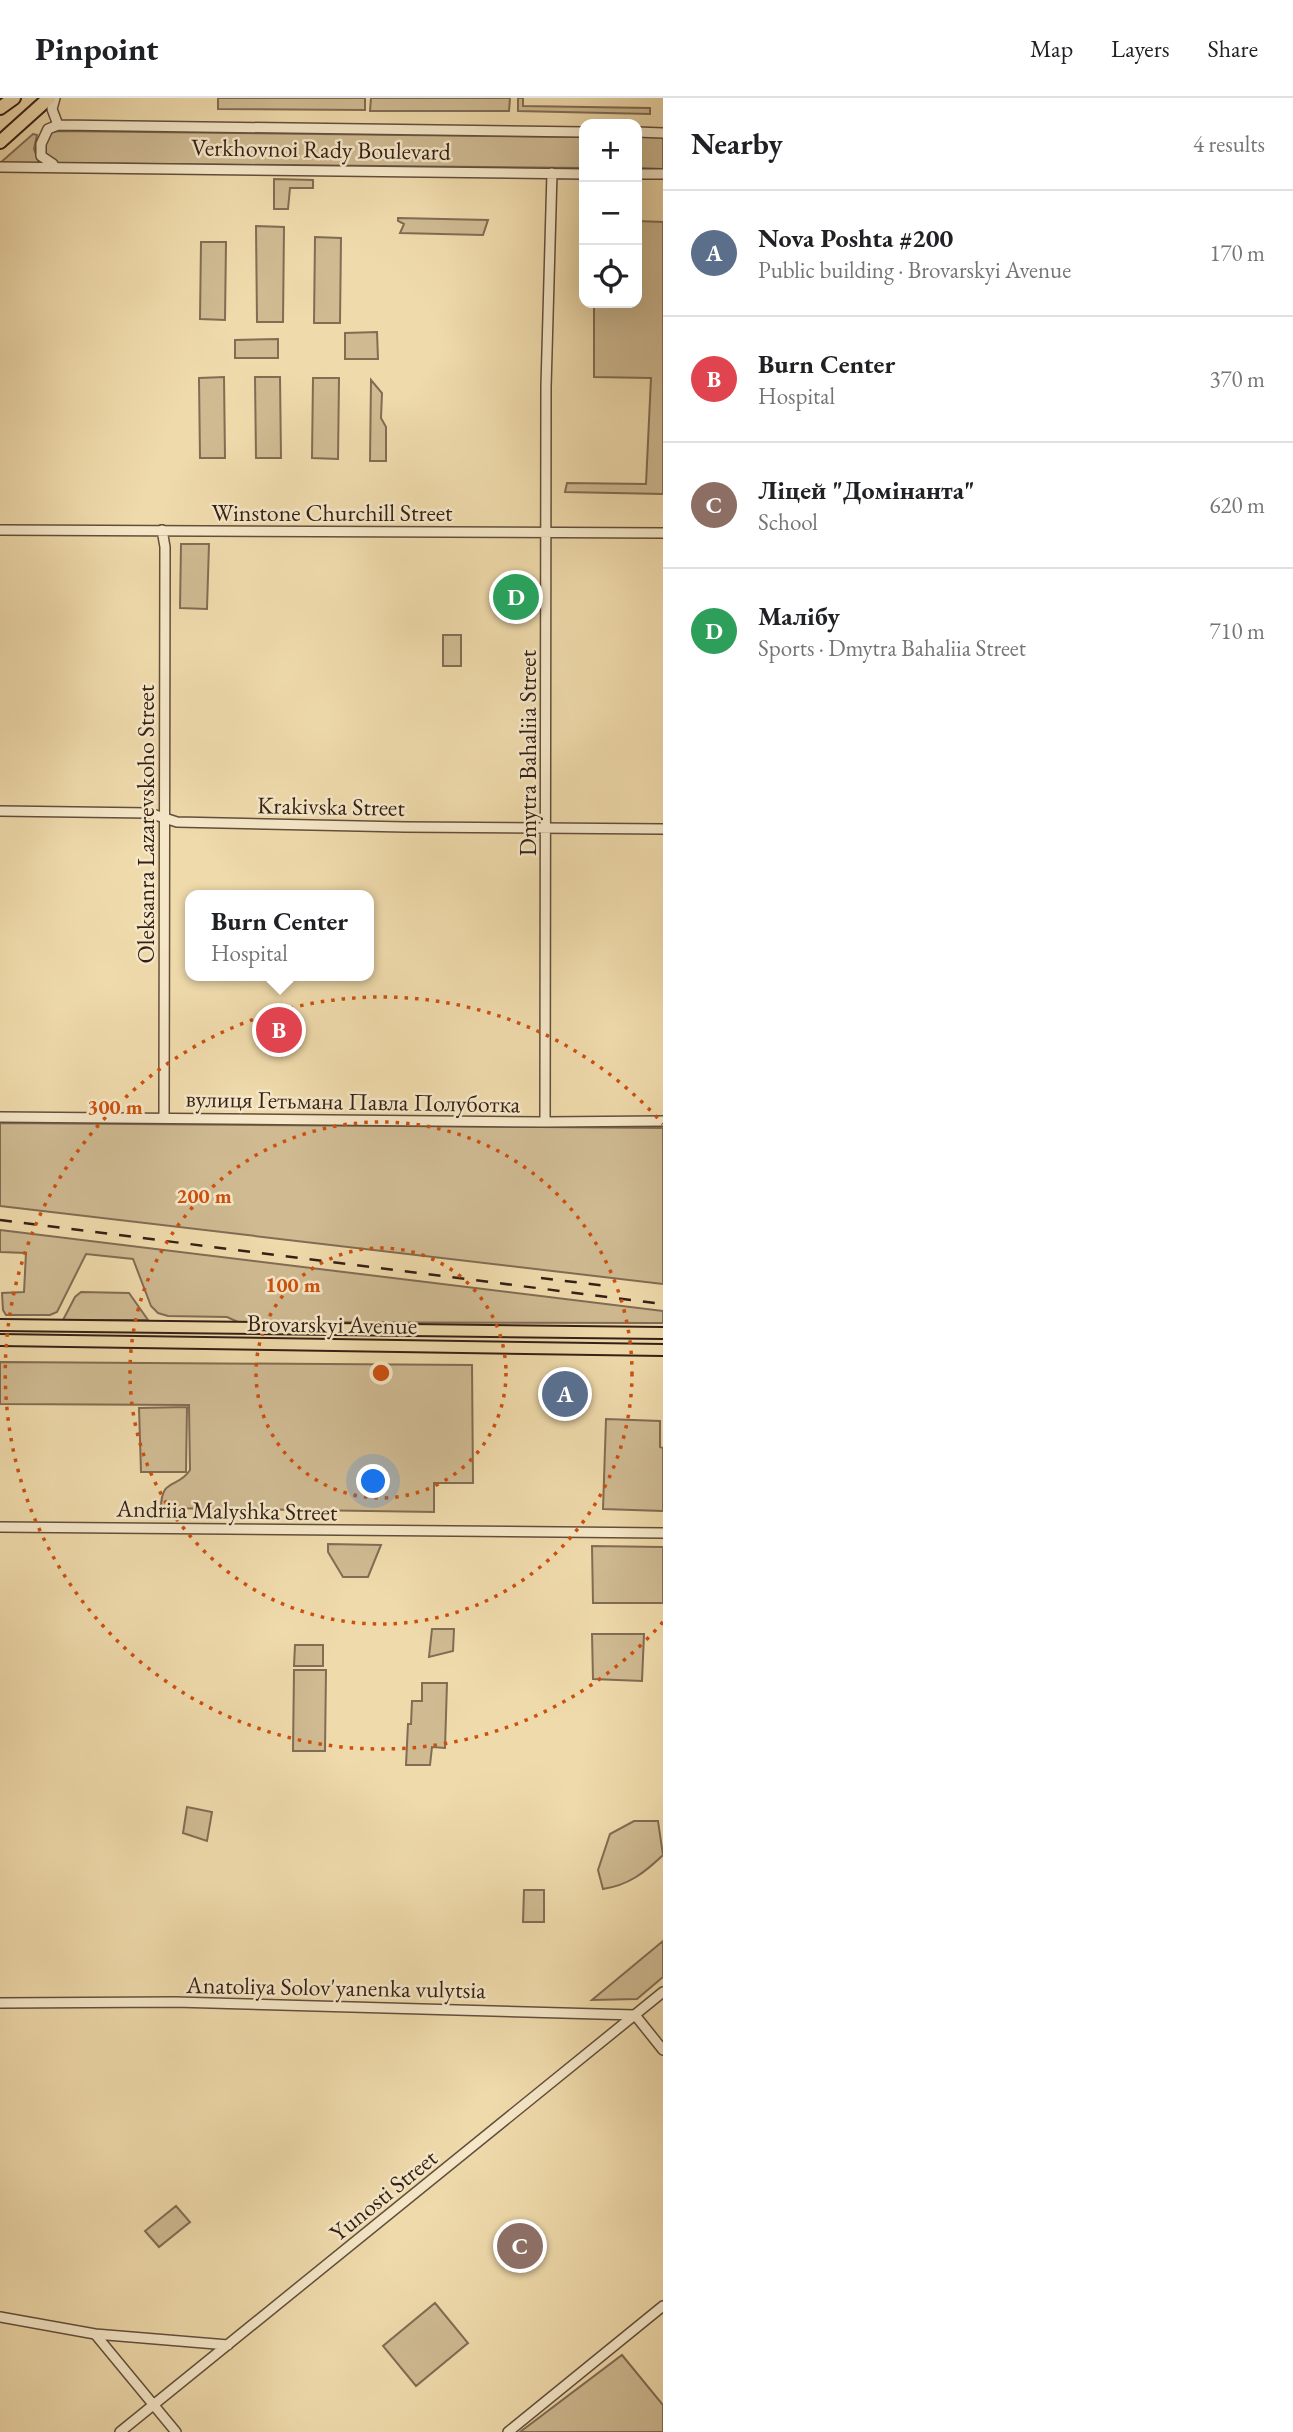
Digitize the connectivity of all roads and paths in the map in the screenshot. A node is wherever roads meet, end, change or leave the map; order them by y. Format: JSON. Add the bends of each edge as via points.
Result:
{"nodes":[{"id":1,"x":13,"y":98,"type":"edge"},
{"id":2,"x":49,"y":98,"type":"edge"},
{"id":3,"x":55,"y":98,"type":"edge"},
{"id":4,"x":0,"y":108,"type":"edge"},
{"id":5,"x":58,"y":125,"type":"junction"},
{"id":6,"x":579,"y":132,"type":"edge"},
{"id":7,"x":642,"y":132,"type":"edge"},
{"id":8,"x":663,"y":132,"type":"edge"},
{"id":9,"x":0,"y":142,"type":"edge"},
{"id":10,"x":57,"y":166,"type":"junction"},
{"id":11,"x":0,"y":167,"type":"edge"},
{"id":12,"x":552,"y":173,"type":"junction"},
{"id":13,"x":579,"y":174,"type":"edge"},
{"id":14,"x":642,"y":174,"type":"edge"},
{"id":15,"x":663,"y":174,"type":"edge"},
{"id":16,"x":0,"y":530,"type":"edge"},
{"id":17,"x":162,"y":530,"type":"junction"},
{"id":18,"x":546,"y":532,"type":"junction"},
{"id":19,"x":663,"y":533,"type":"edge"},
{"id":20,"x":0,"y":811,"type":"edge"},
{"id":21,"x":165,"y":817,"type":"junction"},
{"id":22,"x":546,"y":827,"type":"junction"},
{"id":23,"x":663,"y":829,"type":"edge"},
{"id":24,"x":0,"y":1116,"type":"edge"},
{"id":25,"x":164,"y":1118,"type":"junction"},
{"id":26,"x":663,"y":1121,"type":"edge"},
{"id":27,"x":545,"y":1122,"type":"junction"},
{"id":28,"x":0,"y":1325,"type":"edge"},
{"id":29,"x":663,"y":1333,"type":"edge"},
{"id":30,"x":0,"y":1340,"type":"edge"},
{"id":31,"x":663,"y":1350,"type":"edge"},
{"id":32,"x":0,"y":1527,"type":"edge"},
{"id":33,"x":663,"y":1533,"type":"edge"},
{"id":34,"x":663,"y":1992,"type":"edge"},
{"id":35,"x":0,"y":2003,"type":"edge"},
{"id":36,"x":635,"y":2015,"type":"junction"},
{"id":37,"x":663,"y":2050,"type":"edge"},
{"id":38,"x":663,"y":2306,"type":"edge"},
{"id":39,"x":0,"y":2317,"type":"edge"},
{"id":40,"x":95,"y":2333,"type":"junction"},
{"id":41,"x":228,"y":2346,"type":"junction"},
{"id":42,"x":154,"y":2404,"type":"junction"},
{"id":43,"x":120,"y":2432,"type":"edge"},
{"id":44,"x":176,"y":2432,"type":"edge"},
{"id":45,"x":508,"y":2432,"type":"edge"}],
"edges":[{"from":1,"to":4,"type":"highway"},
{"from":2,"to":9,"type":"highway"},
{"from":3,"to":5,"type":"street","via":[[52,109]]},
{"from":5,"to":6,"type":"street","name":"Verkhovnoi Rady Boulevard"},
{"from":5,"to":10,"type":"street","via":[[48,129],[40,150],[45,160]]},
{"from":7,"to":8,"type":"street"},
{"from":10,"to":11,"type":"street","name":"Verkhovnoi Rady Boulevard"},
{"from":10,"to":12,"type":"street","name":"Verkhovnoi Rady Boulevard"},
{"from":12,"to":13,"type":"street","name":"Verkhovnoi Rady Boulevard"},
{"from":12,"to":18,"type":"street","name":"Dmytra Bahaliia Street"},
{"from":14,"to":15,"type":"street"},
{"from":16,"to":17,"type":"street","name":"Winstone Churchill Street"},
{"from":17,"to":18,"type":"street","name":"Winstone Churchill Street"},
{"from":17,"to":21,"type":"street","name":"Oleksanra Lazarevskoho Street"},
{"from":18,"to":19,"type":"street","name":"Winstone Churchill Street"},
{"from":18,"to":22,"type":"street","name":"Dmytra Bahaliia Street"},
{"from":20,"to":21,"type":"street","name":"Krakivska Street"},
{"from":21,"to":22,"type":"street","name":"Krakivska Street","via":[[177,822]]},
{"from":21,"to":25,"type":"street","name":"Oleksanra Lazarevskoho Street"},
{"from":22,"to":23,"type":"street","name":"Krakivska Street"},
{"from":22,"to":27,"type":"street","name":"Dmytra Bahaliia Street"},
{"from":24,"to":25,"type":"street","name":"вулиця Гетьмана Павла Полуботка"},
{"from":25,"to":27,"type":"street","name":"вулиця Гетьмана Павла Полуботка"},
{"from":26,"to":27,"type":"street","name":"вулиця Гетьмана Павла Полуботка"},
{"from":28,"to":29,"type":"main road","name":"Brovarskyi Avenue"},
{"from":30,"to":31,"type":"main road","name":"Brovarskyi Avenue"},
{"from":32,"to":33,"type":"street","name":"Andriia Malyshka Street"},
{"from":34,"to":36,"type":"street"},
{"from":35,"to":36,"type":"street","name":"Anatoliya Solov'yanenka vulytsia","via":[[175,2002]]},
{"from":36,"to":37,"type":"street"},
{"from":36,"to":41,"type":"street","name":"Yunosti Street"},
{"from":38,"to":45,"type":"street"},
{"from":39,"to":40,"type":"street"},
{"from":40,"to":41,"type":"street"},
{"from":40,"to":42,"type":"street"},
{"from":41,"to":42,"type":"street","name":"Yunosti Street"},
{"from":42,"to":43,"type":"street","name":"Yunosti Street"},
{"from":42,"to":44,"type":"street"}]}
